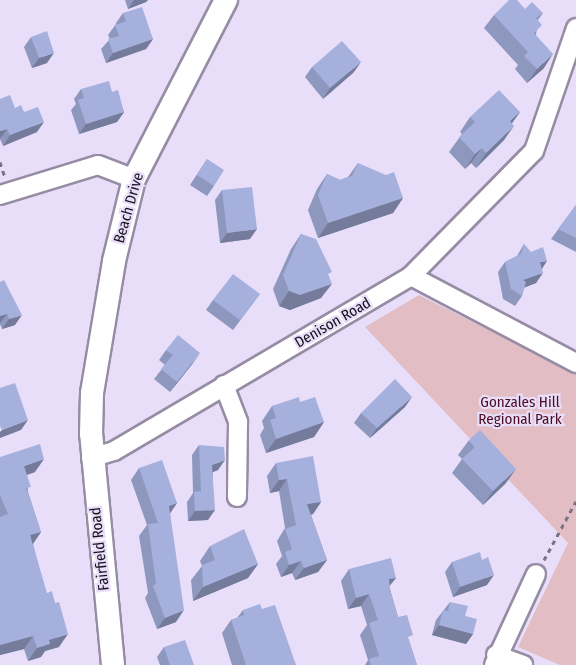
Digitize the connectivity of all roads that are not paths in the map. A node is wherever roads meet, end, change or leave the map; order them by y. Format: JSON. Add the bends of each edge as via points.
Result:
{"nodes":[{"id":1,"x":226,"y":0,"type":"edge"},
{"id":2,"x":576,"y":28,"type":"edge"},
{"id":3,"x":134,"y":179,"type":"junction"},
{"id":4,"x":0,"y":195,"type":"edge"},
{"id":5,"x":411,"y":276,"type":"junction"},
{"id":6,"x":576,"y":363,"type":"edge"},
{"id":7,"x":224,"y":385,"type":"junction"},
{"id":8,"x":91,"y":434,"type":"joint"},
{"id":9,"x":91,"y":458,"type":"junction"},
{"id":10,"x":237,"y":497,"type":"dead end"},
{"id":11,"x":536,"y":574,"type":"road end"},
{"id":12,"x":495,"y":660,"type":"edge"},
{"id":13,"x":113,"y":665,"type":"edge"},
{"id":14,"x":523,"y":665,"type":"edge"}],
"edges":[{"from":1,"to":3,"type":"street","name":"Beach Drive"},
{"from":2,"to":5,"type":"street","name":"Denison Road","via":[[534,151]]},
{"from":3,"to":4,"type":"street","via":[[98,165]]},
{"from":3,"to":8,"type":"street","name":"Beach Drive","via":[[112,272],[92,393]]},
{"from":5,"to":6,"type":"street"},
{"from":5,"to":7,"type":"street","name":"Denison Road"},
{"from":7,"to":9,"type":"street","name":"Denison Road","via":[[114,451]]},
{"from":7,"to":10,"type":"street","via":[[238,422]]},
{"from":8,"to":9,"type":"street","name":"Fairfield Road"},
{"from":9,"to":13,"type":"street","name":"Fairfield Road"},
{"from":11,"to":12,"type":"street"},
{"from":12,"to":14,"type":"street"}]}
